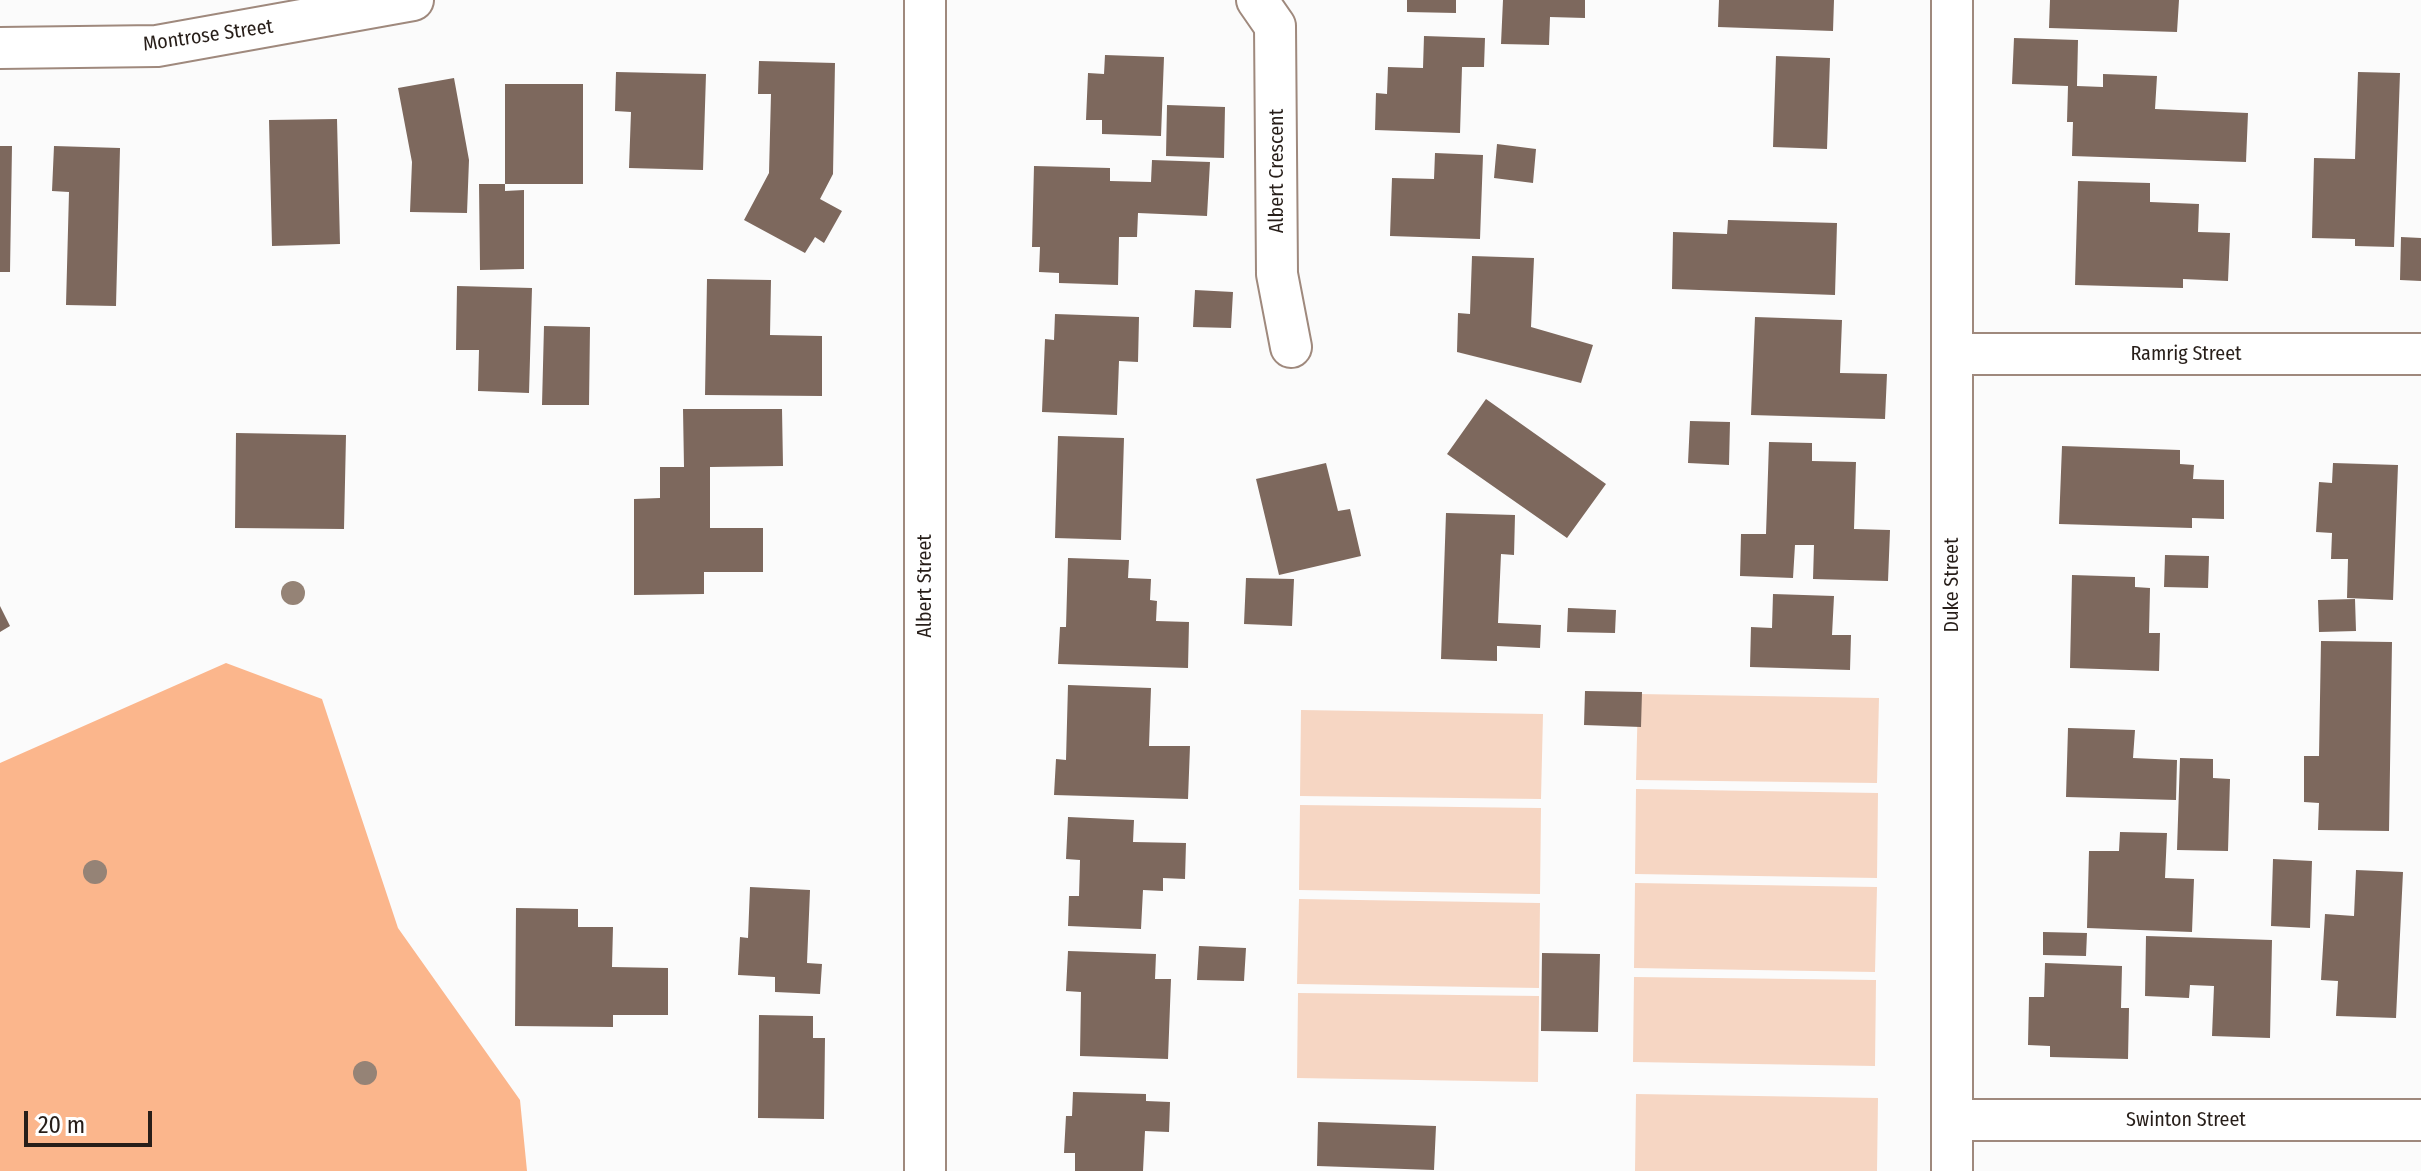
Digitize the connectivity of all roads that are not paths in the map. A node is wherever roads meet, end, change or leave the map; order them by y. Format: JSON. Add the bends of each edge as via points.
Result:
{"nodes":[{"id":1,"x":413,"y":0,"type":"edge"},
{"id":2,"x":925,"y":0,"type":"edge"},
{"id":3,"x":1257,"y":0,"type":"edge"},
{"id":4,"x":1952,"y":0,"type":"edge"},
{"id":5,"x":358,"y":5,"type":"edge"},
{"id":6,"x":0,"y":48,"type":"edge"},
{"id":7,"x":1291,"y":347,"type":"dead end"},
{"id":8,"x":1952,"y":354,"type":"junction"},
{"id":9,"x":2421,"y":354,"type":"edge"},
{"id":10,"x":1952,"y":1120,"type":"junction"},
{"id":11,"x":2421,"y":1120,"type":"edge"},
{"id":12,"x":925,"y":1171,"type":"edge"},
{"id":13,"x":1952,"y":1171,"type":"edge"}],
"edges":[{"from":1,"to":5,"type":"street","name":"Montrose Street"},
{"from":2,"to":12,"type":"street","name":"Albert Street"},
{"from":3,"to":7,"type":"street","name":"Albert Crescent","via":[[1275,26],[1277,274]]},
{"from":4,"to":8,"type":"street","name":"Duke Street"},
{"from":5,"to":6,"type":"street","name":"Montrose Street","via":[[157,46]]},
{"from":8,"to":9,"type":"street","name":"Ramrig Street"},
{"from":8,"to":10,"type":"street","name":"Duke Street"},
{"from":10,"to":11,"type":"street","name":"Swinton Street"},
{"from":10,"to":13,"type":"street","name":"Duke Street"}]}
